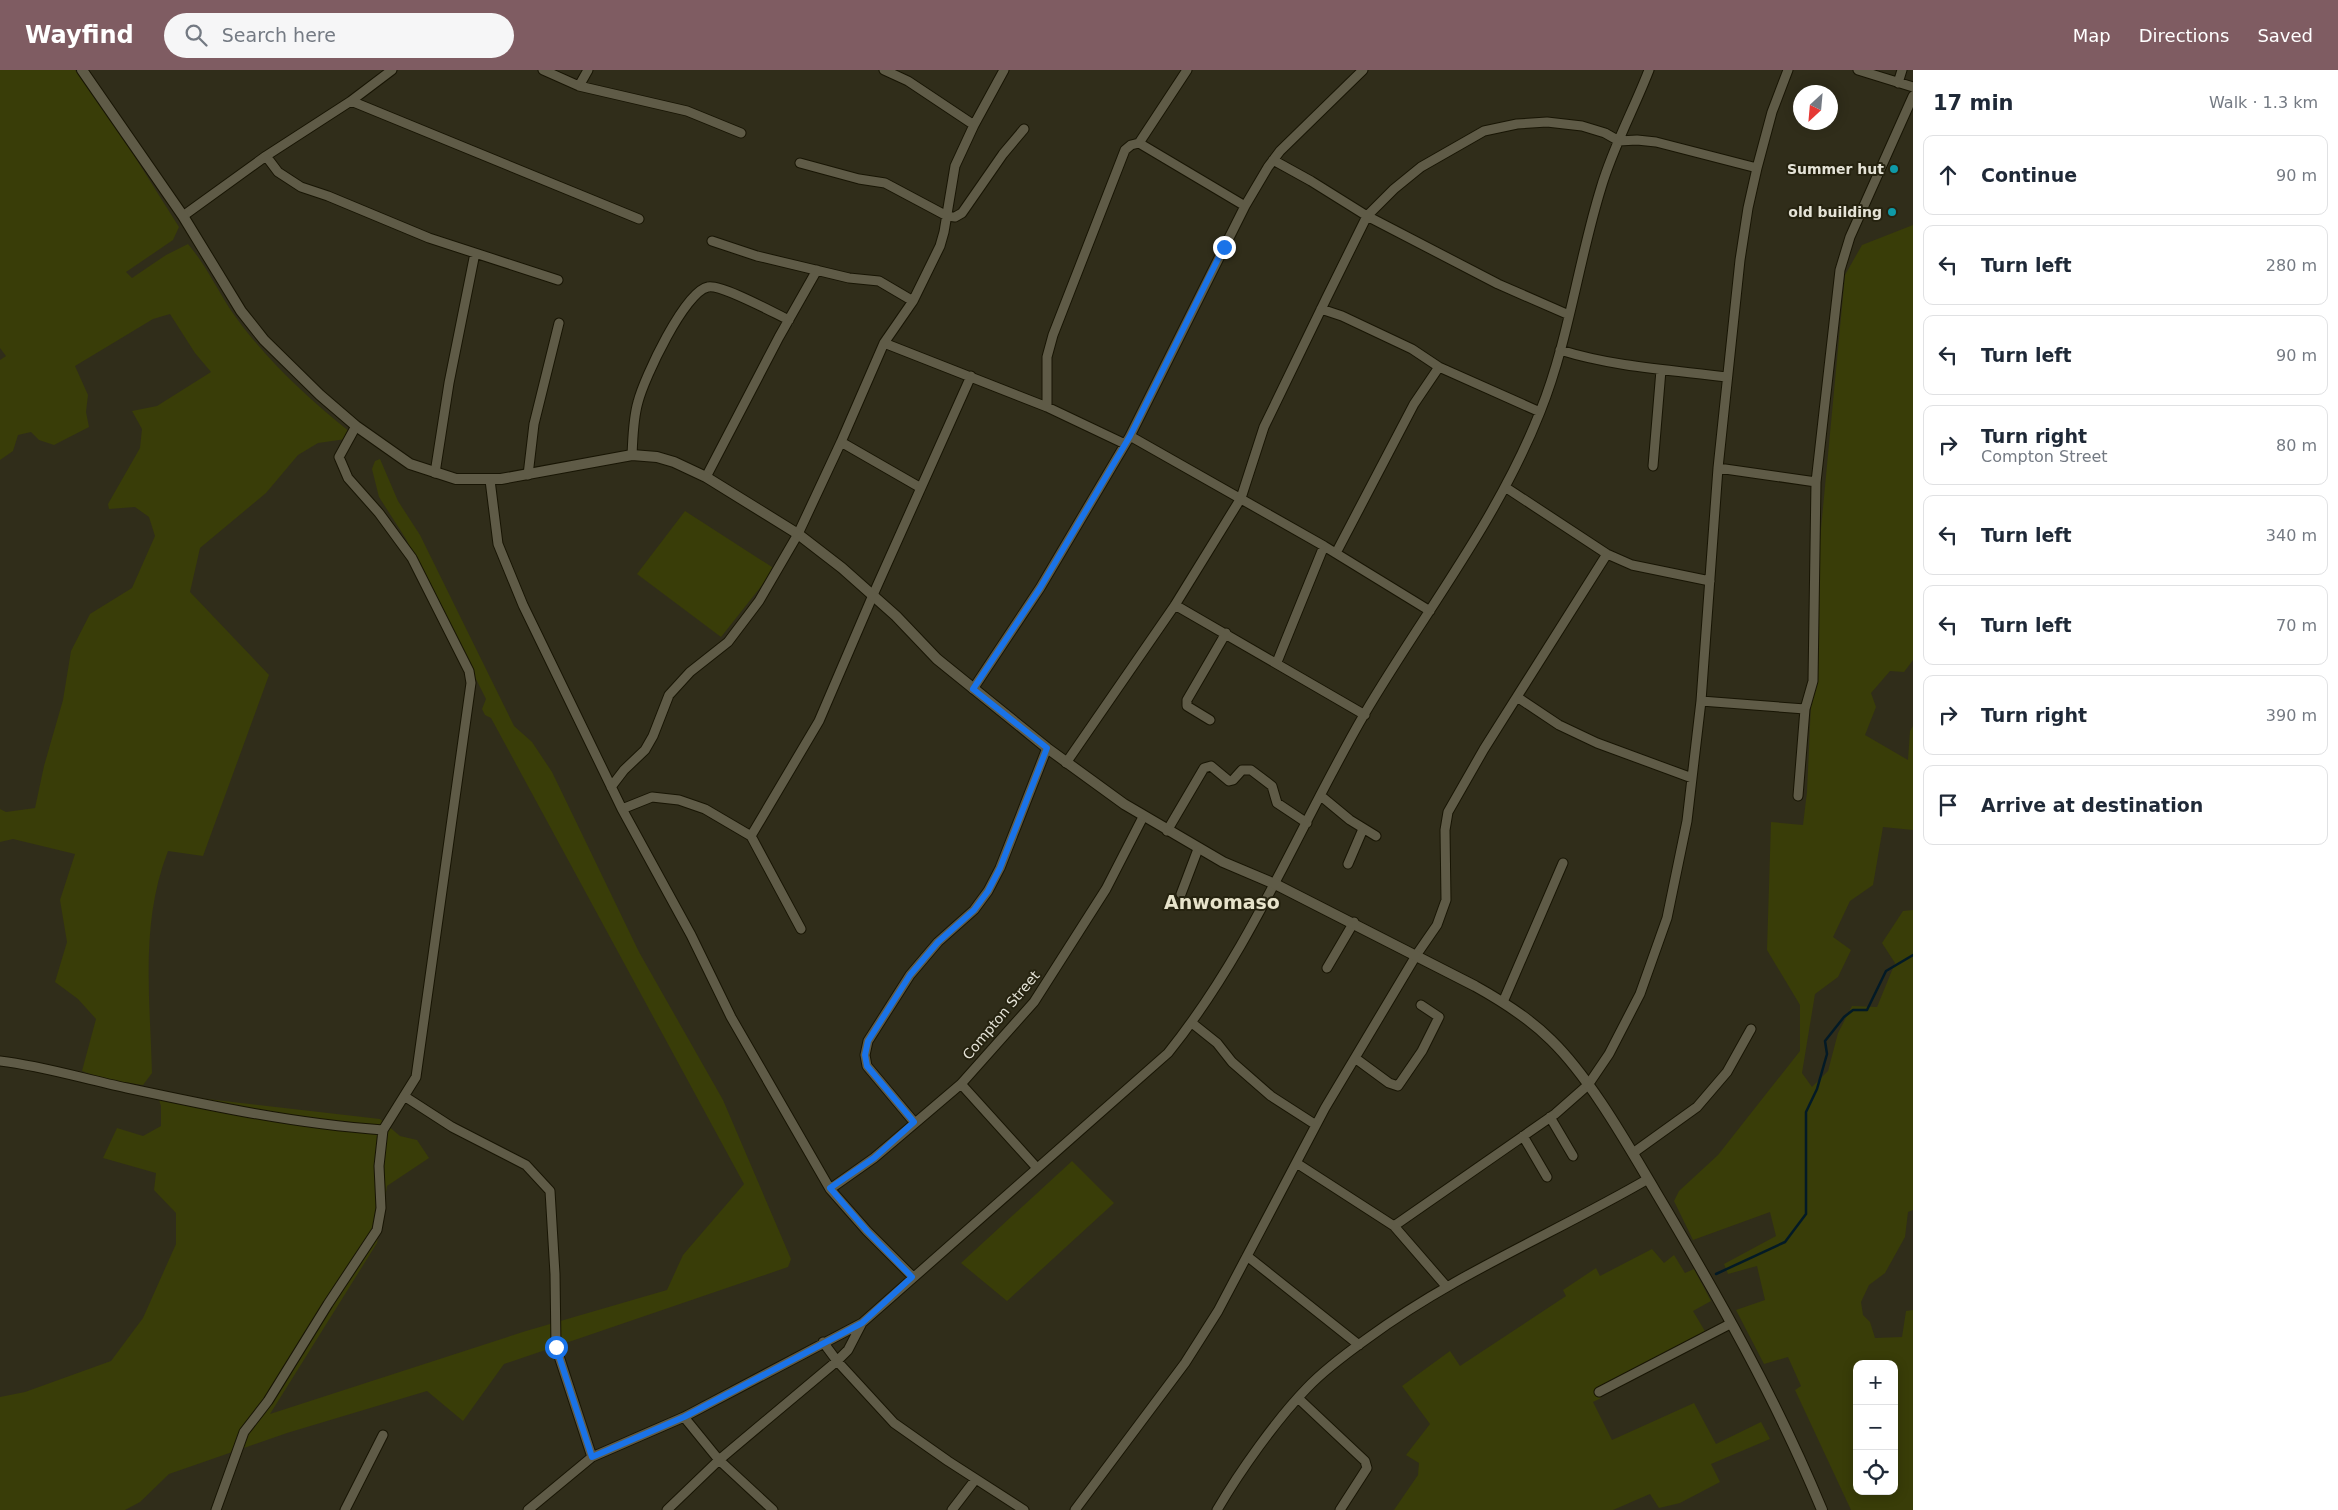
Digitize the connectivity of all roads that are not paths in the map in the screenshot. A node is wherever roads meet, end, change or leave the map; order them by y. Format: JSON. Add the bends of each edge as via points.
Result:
{"nodes":[{"id":1,"x":82,"y":70,"type":"edge"},
{"id":2,"x":392,"y":70,"type":"edge"},
{"id":3,"x":544,"y":70,"type":"edge"},
{"id":4,"x":588,"y":70,"type":"edge"},
{"id":5,"x":884,"y":70,"type":"edge"},
{"id":6,"x":1004,"y":70,"type":"edge"},
{"id":7,"x":1187,"y":70,"type":"edge"},
{"id":8,"x":1363,"y":70,"type":"edge"},
{"id":9,"x":1649,"y":70,"type":"edge"},
{"id":10,"x":1788,"y":70,"type":"edge"},
{"id":11,"x":1858,"y":70,"type":"edge"},
{"id":12,"x":1902,"y":70,"type":"edge"},
{"id":13,"x":1898,"y":82,"type":"junction"},
{"id":14,"x":579,"y":86,"type":"junction"},
{"id":15,"x":1913,"y":87,"type":"edge"},
{"id":16,"x":1913,"y":96,"type":"edge"},
{"id":17,"x":351,"y":101,"type":"junction"},
{"id":18,"x":974,"y":125,"type":"junction"},
{"id":19,"x":1024,"y":129,"type":"dead end"},
{"id":20,"x":741,"y":133,"type":"dead end"},
{"id":21,"x":1620,"y":141,"type":"junction"},
{"id":22,"x":1139,"y":144,"type":"junction"},
{"id":23,"x":266,"y":156,"type":"junction"},
{"id":24,"x":1273,"y":160,"type":"junction"},
{"id":25,"x":800,"y":163,"type":"dead end"},
{"id":26,"x":1757,"y":168,"type":"junction"},
{"id":27,"x":1245,"y":206,"type":"junction"},
{"id":28,"x":183,"y":216,"type":"junction"},
{"id":29,"x":947,"y":216,"type":"junction"},
{"id":30,"x":1367,"y":216,"type":"junction"},
{"id":31,"x":638,"y":219,"type":"dead end"},
{"id":32,"x":712,"y":241,"type":"dead end"},
{"id":33,"x":475,"y":253,"type":"junction"},
{"id":34,"x":817,"y":270,"type":"junction"},
{"id":35,"x":558,"y":280,"type":"dead end"},
{"id":36,"x":913,"y":301,"type":"junction"},
{"id":37,"x":1321,"y":309,"type":"junction"},
{"id":38,"x":1569,"y":315,"type":"junction"},
{"id":39,"x":789,"y":320,"type":"junction"},
{"id":40,"x":559,"y":323,"type":"dead end"},
{"id":41,"x":884,"y":343,"type":"junction"},
{"id":42,"x":1560,"y":350,"type":"junction"},
{"id":43,"x":1439,"y":367,"type":"junction"},
{"id":44,"x":1661,"y":370,"type":"junction"},
{"id":45,"x":971,"y":376,"type":"junction"},
{"id":46,"x":1727,"y":377,"type":"junction"},
{"id":47,"x":1047,"y":407,"type":"junction"},
{"id":48,"x":1540,"y":412,"type":"junction"},
{"id":49,"x":356,"y":426,"type":"junction"},
{"id":50,"x":1128,"y":440,"type":"junction"},
{"id":51,"x":841,"y":442,"type":"junction"},
{"id":52,"x":632,"y":455,"type":"junction"},
{"id":53,"x":1653,"y":466,"type":"dead end"},
{"id":54,"x":1718,"y":468,"type":"junction"},
{"id":55,"x":435,"y":473,"type":"junction"},
{"id":56,"x":528,"y":475,"type":"junction"},
{"id":57,"x":706,"y":477,"type":"junction"},
{"id":58,"x":490,"y":480,"type":"junction"},
{"id":59,"x":1816,"y":482,"type":"junction"},
{"id":60,"x":1505,"y":487,"type":"junction"},
{"id":61,"x":921,"y":488,"type":"junction"},
{"id":62,"x":1241,"y":498,"type":"junction"},
{"id":63,"x":798,"y":534,"type":"junction"},
{"id":64,"x":1324,"y":546,"type":"junction"},
{"id":65,"x":1336,"y":553,"type":"junction"},
{"id":66,"x":1607,"y":554,"type":"junction"},
{"id":67,"x":1710,"y":581,"type":"junction"},
{"id":68,"x":873,"y":595,"type":"junction"},
{"id":69,"x":1175,"y":605,"type":"junction"},
{"id":70,"x":1430,"y":611,"type":"junction"},
{"id":71,"x":1226,"y":633,"type":"junction"},
{"id":72,"x":1277,"y":662,"type":"junction"},
{"id":73,"x":973,"y":689,"type":"junction"},
{"id":74,"x":1517,"y":697,"type":"junction"},
{"id":75,"x":1701,"y":701,"type":"junction"},
{"id":76,"x":1805,"y":709,"type":"junction"},
{"id":77,"x":1365,"y":714,"type":"junction"},
{"id":78,"x":1210,"y":720,"type":"dead end"},
{"id":79,"x":1047,"y":748,"type":"junction"},
{"id":80,"x":1066,"y":763,"type":"junction"},
{"id":81,"x":1692,"y":778,"type":"junction"},
{"id":82,"x":611,"y":787,"type":"junction"},
{"id":83,"x":1322,"y":796,"type":"junction"},
{"id":84,"x":1798,"y":796,"type":"dead end"},
{"id":85,"x":622,"y":809,"type":"junction"},
{"id":86,"x":1143,"y":816,"type":"junction"},
{"id":87,"x":1307,"y":823,"type":"junction"},
{"id":88,"x":1363,"y":829,"type":"junction"},
{"id":89,"x":1167,"y":831,"type":"junction"},
{"id":90,"x":752,"y":836,"type":"junction"},
{"id":91,"x":1376,"y":836,"type":"dead end"},
{"id":92,"x":1198,"y":849,"type":"junction"},
{"id":93,"x":1563,"y":863,"type":"dead end"},
{"id":94,"x":1348,"y":864,"type":"dead end"},
{"id":95,"x":1275,"y":884,"type":"junction"},
{"id":96,"x":1180,"y":894,"type":"dead end"},
{"id":97,"x":1354,"y":922,"type":"junction"},
{"id":98,"x":801,"y":929,"type":"dead end"},
{"id":99,"x":1417,"y":954,"type":"junction"},
{"id":100,"x":1327,"y":968,"type":"dead end"},
{"id":101,"x":1503,"y":1002,"type":"junction"},
{"id":102,"x":1421,"y":1005,"type":"dead end"},
{"id":103,"x":1192,"y":1022,"type":"junction"},
{"id":104,"x":1751,"y":1028,"type":"dead end"},
{"id":105,"x":1355,"y":1058,"type":"junction"},
{"id":106,"x":0,"y":1061,"type":"edge"},
{"id":107,"x":961,"y":1084,"type":"junction"},
{"id":108,"x":1588,"y":1085,"type":"junction"},
{"id":109,"x":404,"y":1096,"type":"junction"},
{"id":110,"x":1550,"y":1117,"type":"junction"},
{"id":111,"x":914,"y":1122,"type":"junction"},
{"id":112,"x":1316,"y":1125,"type":"junction"},
{"id":113,"x":383,"y":1130,"type":"junction"},
{"id":114,"x":1523,"y":1136,"type":"junction"},
{"id":115,"x":1633,"y":1153,"type":"junction"},
{"id":116,"x":1573,"y":1156,"type":"dead end"},
{"id":117,"x":1298,"y":1164,"type":"junction"},
{"id":118,"x":1037,"y":1168,"type":"junction"},
{"id":119,"x":1547,"y":1178,"type":"dead end"},
{"id":120,"x":1648,"y":1179,"type":"junction"},
{"id":121,"x":830,"y":1188,"type":"junction"},
{"id":122,"x":1394,"y":1226,"type":"junction"},
{"id":123,"x":1247,"y":1256,"type":"junction"},
{"id":124,"x":912,"y":1277,"type":"junction"},
{"id":125,"x":1446,"y":1286,"type":"junction"},
{"id":126,"x":862,"y":1323,"type":"junction"},
{"id":127,"x":1730,"y":1324,"type":"junction"},
{"id":128,"x":823,"y":1342,"type":"junction"},
{"id":129,"x":1359,"y":1345,"type":"junction"},
{"id":130,"x":837,"y":1361,"type":"junction"},
{"id":131,"x":1599,"y":1392,"type":"dead end"},
{"id":132,"x":1298,"y":1398,"type":"junction"},
{"id":133,"x":684,"y":1417,"type":"junction"},
{"id":134,"x":383,"y":1434,"type":"dead end"},
{"id":135,"x":592,"y":1457,"type":"junction"},
{"id":136,"x":719,"y":1460,"type":"junction"},
{"id":137,"x":975,"y":1480,"type":"junction"},
{"id":138,"x":216,"y":1510,"type":"edge"},
{"id":139,"x":345,"y":1510,"type":"edge"},
{"id":140,"x":528,"y":1510,"type":"edge"},
{"id":141,"x":667,"y":1510,"type":"edge"},
{"id":142,"x":773,"y":1510,"type":"edge"},
{"id":143,"x":952,"y":1510,"type":"edge"},
{"id":144,"x":1024,"y":1510,"type":"edge"},
{"id":145,"x":1074,"y":1510,"type":"edge"},
{"id":146,"x":1217,"y":1510,"type":"edge"},
{"id":147,"x":1340,"y":1510,"type":"edge"},
{"id":148,"x":1822,"y":1510,"type":"edge"}],
"edges":[{"from":1,"to":28,"type":"street"},
{"from":2,"to":17,"type":"street"},
{"from":3,"to":14,"type":"street"},
{"from":4,"to":14,"type":"street"},
{"from":5,"to":18,"type":"street","via":[[908,81]]},
{"from":6,"to":18,"type":"street"},
{"from":7,"to":22,"type":"street"},
{"from":8,"to":24,"type":"street"},
{"from":9,"to":21,"type":"street"},
{"from":10,"to":26,"type":"street","via":[[1772,112]]},
{"from":11,"to":13,"type":"street"},
{"from":12,"to":13,"type":"street"},
{"from":13,"to":15,"type":"street"},
{"from":14,"to":20,"type":"street","via":[[687,112]]},
{"from":16,"to":59,"type":"street","via":[[1850,237],[1840,270]]},
{"from":17,"to":23,"type":"street"},
{"from":17,"to":31,"type":"street"},
{"from":18,"to":29,"type":"street","via":[[955,166]]},
{"from":19,"to":29,"type":"street","via":[[962,213],[955,217]]},
{"from":21,"to":26,"type":"street","via":[[1656,142]]},
{"from":21,"to":30,"type":"street","via":[[1582,126],[1547,122],[1484,131],[1421,166]]},
{"from":21,"to":38,"type":"street","via":[[1601,186]]},
{"from":22,"to":27,"type":"street"},
{"from":22,"to":47,"type":"street","via":[[1131,145],[1121,157],[1053,335],[1047,357]]},
{"from":23,"to":28,"type":"street"},
{"from":23,"to":33,"type":"street","via":[[278,172],[301,187]]},
{"from":24,"to":27,"type":"street"},
{"from":24,"to":30,"type":"street"},
{"from":25,"to":29,"type":"street","via":[[859,180],[885,183]]},
{"from":26,"to":46,"type":"street","via":[[1740,260]]},
{"from":27,"to":50,"type":"street"},
{"from":28,"to":49,"type":"street","via":[[241,311],[264,340]]},
{"from":29,"to":36,"type":"street","via":[[940,246]]},
{"from":30,"to":37,"type":"street"},
{"from":30,"to":38,"type":"street","via":[[1498,284]]},
{"from":32,"to":34,"type":"street"},
{"from":33,"to":35,"type":"street"},
{"from":33,"to":55,"type":"street"},
{"from":34,"to":36,"type":"street","via":[[879,281]]},
{"from":34,"to":39,"type":"street"},
{"from":36,"to":41,"type":"street"},
{"from":37,"to":43,"type":"street","via":[[1412,349]]},
{"from":37,"to":62,"type":"street","via":[[1264,427]]},
{"from":38,"to":42,"type":"street"},
{"from":39,"to":52,"type":"street","via":[[722,289],[709,286],[700,290],[678,318],[647,375],[638,402]]},
{"from":39,"to":57,"type":"street"},
{"from":40,"to":56,"type":"street","via":[[534,424]]},
{"from":41,"to":45,"type":"street"},
{"from":41,"to":51,"type":"street"},
{"from":42,"to":44,"type":"street","via":[[1588,359]]},
{"from":42,"to":48,"type":"street"},
{"from":43,"to":48,"type":"street"},
{"from":43,"to":65,"type":"street","via":[[1414,404]]},
{"from":44,"to":46,"type":"street"},
{"from":44,"to":53,"type":"street"},
{"from":45,"to":47,"type":"street"},
{"from":45,"to":61,"type":"street"},
{"from":46,"to":54,"type":"street"},
{"from":47,"to":50,"type":"street"},
{"from":48,"to":60,"type":"street"},
{"from":49,"to":55,"type":"street","via":[[410,464]]},
{"from":49,"to":109,"type":"street","via":[[339,457],[343,469],[412,558],[469,671],[471,683],[416,1077]]},
{"from":50,"to":62,"type":"street"},
{"from":50,"to":73,"type":"street","via":[[1040,588]]},
{"from":51,"to":61,"type":"street"},
{"from":51,"to":63,"type":"street"},
{"from":52,"to":56,"type":"street"},
{"from":52,"to":57,"type":"street","via":[[674,462]]},
{"from":54,"to":59,"type":"street"},
{"from":54,"to":67,"type":"street"},
{"from":55,"to":58,"type":"street","via":[[456,479]]},
{"from":56,"to":58,"type":"street"},
{"from":57,"to":63,"type":"street"},
{"from":58,"to":82,"type":"street","via":[[498,544],[507,567]]},
{"from":59,"to":76,"type":"street","via":[[1813,681]]},
{"from":60,"to":66,"type":"street"},
{"from":60,"to":70,"type":"street"},
{"from":61,"to":68,"type":"street"},
{"from":62,"to":64,"type":"street"},
{"from":62,"to":69,"type":"street"},
{"from":63,"to":68,"type":"street"},
{"from":63,"to":82,"type":"street","via":[[758,601],[728,642],[690,672],[669,695],[645,750]]},
{"from":64,"to":65,"type":"street"},
{"from":64,"to":72,"type":"street"},
{"from":65,"to":70,"type":"street"},
{"from":66,"to":67,"type":"street","via":[[1632,565]]},
{"from":66,"to":74,"type":"street"},
{"from":67,"to":75,"type":"street"},
{"from":68,"to":73,"type":"street","via":[[937,659]]},
{"from":68,"to":90,"type":"street","via":[[819,721]]},
{"from":69,"to":71,"type":"street"},
{"from":69,"to":80,"type":"street"},
{"from":70,"to":77,"type":"street"},
{"from":71,"to":72,"type":"street"},
{"from":71,"to":78,"type":"street","via":[[1188,700],[1187,706]]},
{"from":72,"to":77,"type":"street"},
{"from":73,"to":79,"type":"street"},
{"from":74,"to":81,"type":"street","via":[[1559,725],[1597,743]]},
{"from":74,"to":99,"type":"street","via":[[1448,812],[1445,907]]},
{"from":75,"to":76,"type":"street"},
{"from":75,"to":81,"type":"street"},
{"from":76,"to":84,"type":"street"},
{"from":77,"to":83,"type":"street"},
{"from":79,"to":80,"type":"street"},
{"from":79,"to":111,"type":"street","via":[[988,891],[974,910],[938,942],[910,975],[868,1041],[867,1066]]},
{"from":80,"to":86,"type":"street"},
{"from":81,"to":108,"type":"street","via":[[1687,821],[1667,918],[1640,994],[1609,1054]]},
{"from":82,"to":85,"type":"street"},
{"from":83,"to":87,"type":"street"},
{"from":83,"to":88,"type":"street"},
{"from":85,"to":90,"type":"street","via":[[652,797],[679,800],[705,809]]},
{"from":85,"to":121,"type":"street","via":[[691,935],[731,1017]]},
{"from":86,"to":89,"type":"street"},
{"from":86,"to":107,"type":"street","name":"Compton Street","via":[[1106,889],[1034,1002]]},
{"from":87,"to":89,"type":"street","via":[[1277,803],[1272,786],[1251,770],[1242,770],[1229,781],[1210,766],[1204,768]]},
{"from":87,"to":95,"type":"street"},
{"from":88,"to":91,"type":"street"},
{"from":88,"to":94,"type":"street"},
{"from":89,"to":92,"type":"street"},
{"from":90,"to":98,"type":"street"},
{"from":92,"to":95,"type":"street"},
{"from":92,"to":96,"type":"street"},
{"from":93,"to":101,"type":"street"},
{"from":95,"to":97,"type":"street"},
{"from":95,"to":103,"type":"street"},
{"from":97,"to":99,"type":"street"},
{"from":97,"to":100,"type":"street"},
{"from":99,"to":101,"type":"street"},
{"from":99,"to":105,"type":"street"},
{"from":101,"to":108,"type":"street","via":[[1552,1040]]},
{"from":102,"to":105,"type":"street","via":[[1439,1017],[1422,1051],[1398,1086]]},
{"from":103,"to":112,"type":"street","via":[[1271,1096]]},
{"from":103,"to":118,"type":"street","via":[[1168,1053]]},
{"from":104,"to":115,"type":"street","via":[[1727,1072],[1697,1107]]},
{"from":105,"to":112,"type":"street"},
{"from":106,"to":113,"type":"street","via":[[248,1113],[312,1124]]},
{"from":107,"to":111,"type":"street","name":"Compton Street"},
{"from":107,"to":118,"type":"street"},
{"from":108,"to":110,"type":"street"},
{"from":108,"to":115,"type":"street"},
{"from":109,"to":113,"type":"street"},
{"from":109,"to":135,"type":"street","via":[[452,1127],[526,1165],[550,1191],[556,1347]]},
{"from":110,"to":114,"type":"street"},
{"from":110,"to":116,"type":"street"},
{"from":111,"to":121,"type":"street","name":"Compton Street","via":[[874,1158]]},
{"from":112,"to":117,"type":"street"},
{"from":113,"to":138,"type":"street","via":[[379,1166],[381,1208],[377,1230],[268,1401],[244,1432]]},
{"from":114,"to":119,"type":"street"},
{"from":114,"to":122,"type":"street"},
{"from":115,"to":120,"type":"street"},
{"from":117,"to":122,"type":"street"},
{"from":117,"to":123,"type":"street"},
{"from":118,"to":124,"type":"street"},
{"from":120,"to":125,"type":"street"},
{"from":120,"to":127,"type":"street"},
{"from":121,"to":124,"type":"street"},
{"from":122,"to":125,"type":"street"},
{"from":123,"to":129,"type":"street"},
{"from":123,"to":145,"type":"street","via":[[1185,1363]]},
{"from":124,"to":126,"type":"street"},
{"from":125,"to":129,"type":"street"},
{"from":126,"to":128,"type":"street"},
{"from":126,"to":130,"type":"street","via":[[848,1350]]},
{"from":127,"to":131,"type":"street"},
{"from":127,"to":148,"type":"street","via":[[1788,1430]]},
{"from":128,"to":130,"type":"street"},
{"from":128,"to":133,"type":"street"},
{"from":129,"to":132,"type":"street"},
{"from":130,"to":136,"type":"street"},
{"from":130,"to":137,"type":"street","via":[[894,1422]]},
{"from":132,"to":146,"type":"street"},
{"from":132,"to":147,"type":"street","via":[[1365,1461],[1367,1468]]},
{"from":133,"to":135,"type":"street"},
{"from":133,"to":136,"type":"street"},
{"from":134,"to":139,"type":"street"},
{"from":135,"to":140,"type":"street"},
{"from":136,"to":141,"type":"street"},
{"from":136,"to":142,"type":"street"},
{"from":137,"to":143,"type":"street"},
{"from":137,"to":144,"type":"street"}]}
